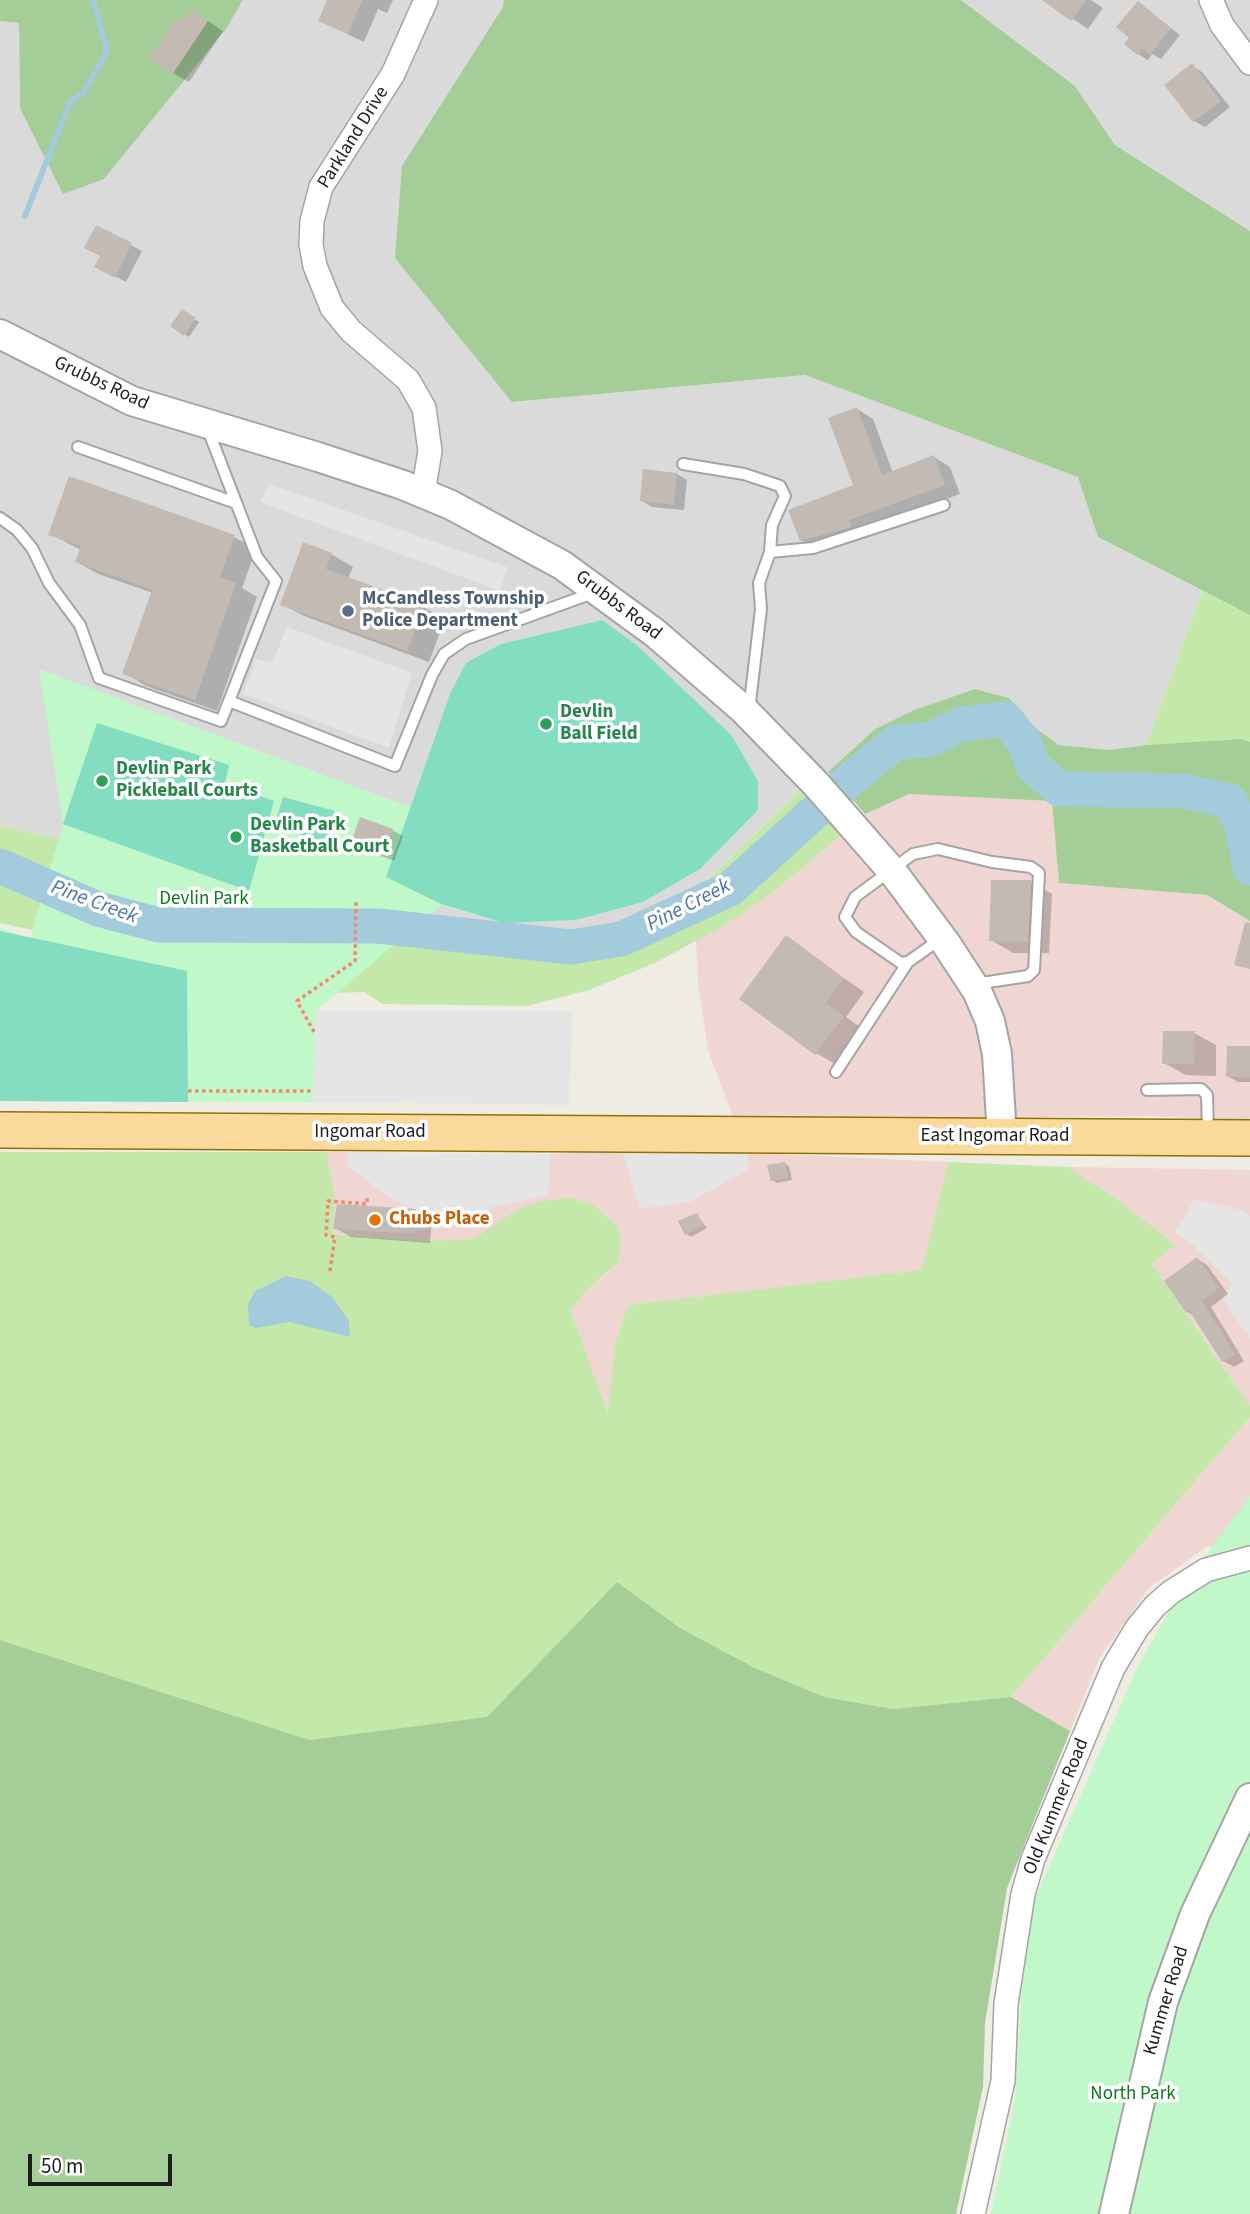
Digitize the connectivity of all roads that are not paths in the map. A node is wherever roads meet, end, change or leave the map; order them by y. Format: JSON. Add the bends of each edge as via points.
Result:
{"nodes":[{"id":1,"x":426,"y":0,"type":"edge"},
{"id":2,"x":1211,"y":0,"type":"edge"},
{"id":3,"x":1247,"y":56,"type":"edge"},
{"id":4,"x":0,"y":334,"type":"edge"},
{"id":5,"x":206,"y":426,"type":"junction"},
{"id":6,"x":78,"y":447,"type":"dead end"},
{"id":7,"x":683,"y":464,"type":"dead end"},
{"id":8,"x":423,"y":493,"type":"junction"},
{"id":9,"x":236,"y":503,"type":"junction"},
{"id":10,"x":944,"y":505,"type":"dead end"},
{"id":11,"x":0,"y":518,"type":"edge"},
{"id":12,"x":770,"y":552,"type":"junction"},
{"id":13,"x":599,"y":591,"type":"junction"},
{"id":14,"x":229,"y":701,"type":"junction"},
{"id":15,"x":748,"y":714,"type":"junction"},
{"id":16,"x":892,"y":871,"type":"junction"},
{"id":17,"x":942,"y":938,"type":"junction"},
{"id":18,"x":908,"y":962,"type":"junction"},
{"id":19,"x":973,"y":984,"type":"junction"},
{"id":20,"x":836,"y":1072,"type":"dead end"},
{"id":21,"x":1147,"y":1090,"type":"dead end"},
{"id":22,"x":0,"y":1130,"type":"edge"},
{"id":23,"x":740,"y":1134,"type":"joint"},
{"id":24,"x":1002,"y":1137,"type":"junction"},
{"id":25,"x":1208,"y":1138,"type":"junction"},
{"id":26,"x":1250,"y":1138,"type":"edge"},
{"id":27,"x":1250,"y":1558,"type":"edge"},
{"id":28,"x":1250,"y":1798,"type":"edge"},
{"id":29,"x":973,"y":2214,"type":"edge"},
{"id":30,"x":1114,"y":2214,"type":"edge"}],
"edges":[{"from":1,"to":8,"type":"street","name":"Parkland Drive","via":[[393,75],[321,187],[311,244],[332,308],[351,331],[408,380],[424,408],[430,451]]},
{"from":2,"to":3,"type":"street","via":[[1222,25]]},
{"from":4,"to":5,"type":"street","name":"Grubbs Road","via":[[112,393]]},
{"from":5,"to":8,"type":"street","name":"Grubbs Road"},
{"from":5,"to":9,"type":"lane"},
{"from":6,"to":9,"type":"lane"},
{"from":7,"to":12,"type":"lane","via":[[744,474],[780,486],[785,496],[772,525]]},
{"from":8,"to":13,"type":"street","name":"Grubbs Road","via":[[517,539]]},
{"from":9,"to":14,"type":"lane","via":[[257,557],[276,581]]},
{"from":10,"to":12,"type":"lane","via":[[813,548]]},
{"from":11,"to":14,"type":"lane","via":[[32,548],[49,583],[80,625],[99,678],[221,721]]},
{"from":12,"to":15,"type":"lane","via":[[759,583],[761,609]]},
{"from":13,"to":14,"type":"lane","via":[[466,639],[444,654],[395,766]]},
{"from":13,"to":15,"type":"street","name":"Grubbs Road"},
{"from":15,"to":16,"type":"street","name":"Grubbs Road"},
{"from":16,"to":17,"type":"street","name":"Grubbs Road"},
{"from":16,"to":18,"type":"lane","via":[[850,902],[845,917],[856,932],[897,962]]},
{"from":16,"to":19,"type":"lane","via":[[913,854],[938,849],[1031,867],[1040,873],[1034,970],[1028,976]]},
{"from":17,"to":18,"type":"lane"},
{"from":17,"to":19,"type":"street","name":"Grubbs Road"},
{"from":18,"to":20,"type":"lane"},
{"from":19,"to":24,"type":"street","name":"Grubbs Road","via":[[994,1037]]},
{"from":21,"to":25,"type":"lane","via":[[1201,1089],[1207,1095]]},
{"from":22,"to":23,"type":"main road","name":"Ingomar Road"},
{"from":23,"to":24,"type":"main road","name":"East Ingomar Road"},
{"from":24,"to":25,"type":"main road","name":"East Ingomar Road"},
{"from":25,"to":26,"type":"main road","name":"East Ingomar Road"},
{"from":27,"to":29,"type":"street","name":"Old Kummer Road","via":[[1206,1570],[1171,1592],[1137,1628],[1113,1668],[1033,1859],[1023,1894],[1006,2004],[1003,2081]]},
{"from":28,"to":30,"type":"street","name":"Kummer Road","via":[[1195,1914],[1163,2002]]}]}
